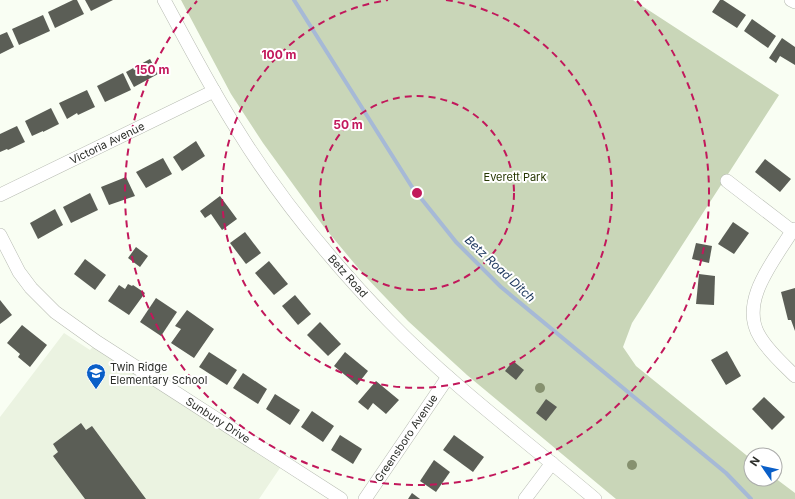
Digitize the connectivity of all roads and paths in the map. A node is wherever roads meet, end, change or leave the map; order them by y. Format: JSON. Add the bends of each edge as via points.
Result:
{"nodes":[{"id":1,"x":164,"y":0,"type":"edge"},
{"id":2,"x":792,"y":0,"type":"edge"},
{"id":3,"x":795,"y":2,"type":"edge"},
{"id":4,"x":214,"y":91,"type":"junction"},
{"id":5,"x":727,"y":181,"type":"dead end"},
{"id":6,"x":0,"y":195,"type":"edge"},
{"id":7,"x":794,"y":230,"type":"edge"},
{"id":8,"x":0,"y":235,"type":"edge"},
{"id":9,"x":795,"y":376,"type":"edge"},
{"id":10,"x":448,"y":377,"type":"junction"},
{"id":11,"x":552,"y":463,"type":"junction"},
{"id":12,"x":341,"y":499,"type":"edge"},
{"id":13,"x":365,"y":499,"type":"edge"},
{"id":14,"x":525,"y":499,"type":"edge"},
{"id":15,"x":595,"y":499,"type":"edge"}],
"edges":[{"from":1,"to":4,"type":"street","name":"Betz Road"},
{"from":2,"to":3,"type":"street"},
{"from":4,"to":6,"type":"street","name":"Victoria Avenue"},
{"from":4,"to":10,"type":"street","name":"Betz Road","via":[[268,176],[334,262],[388,320]]},
{"from":5,"to":7,"type":"street"},
{"from":7,"to":9,"type":"street","via":[[757,289],[752,306],[759,336],[768,350]]},
{"from":8,"to":12,"type":"street","name":"Sunbury Drive","via":[[19,272],[55,312],[97,342]]},
{"from":10,"to":11,"type":"street","name":"Betz Road"},
{"from":10,"to":13,"type":"street","name":"Greensboro Avenue"},
{"from":11,"to":14,"type":"street"},
{"from":11,"to":15,"type":"street","name":"Betz Road"}]}
